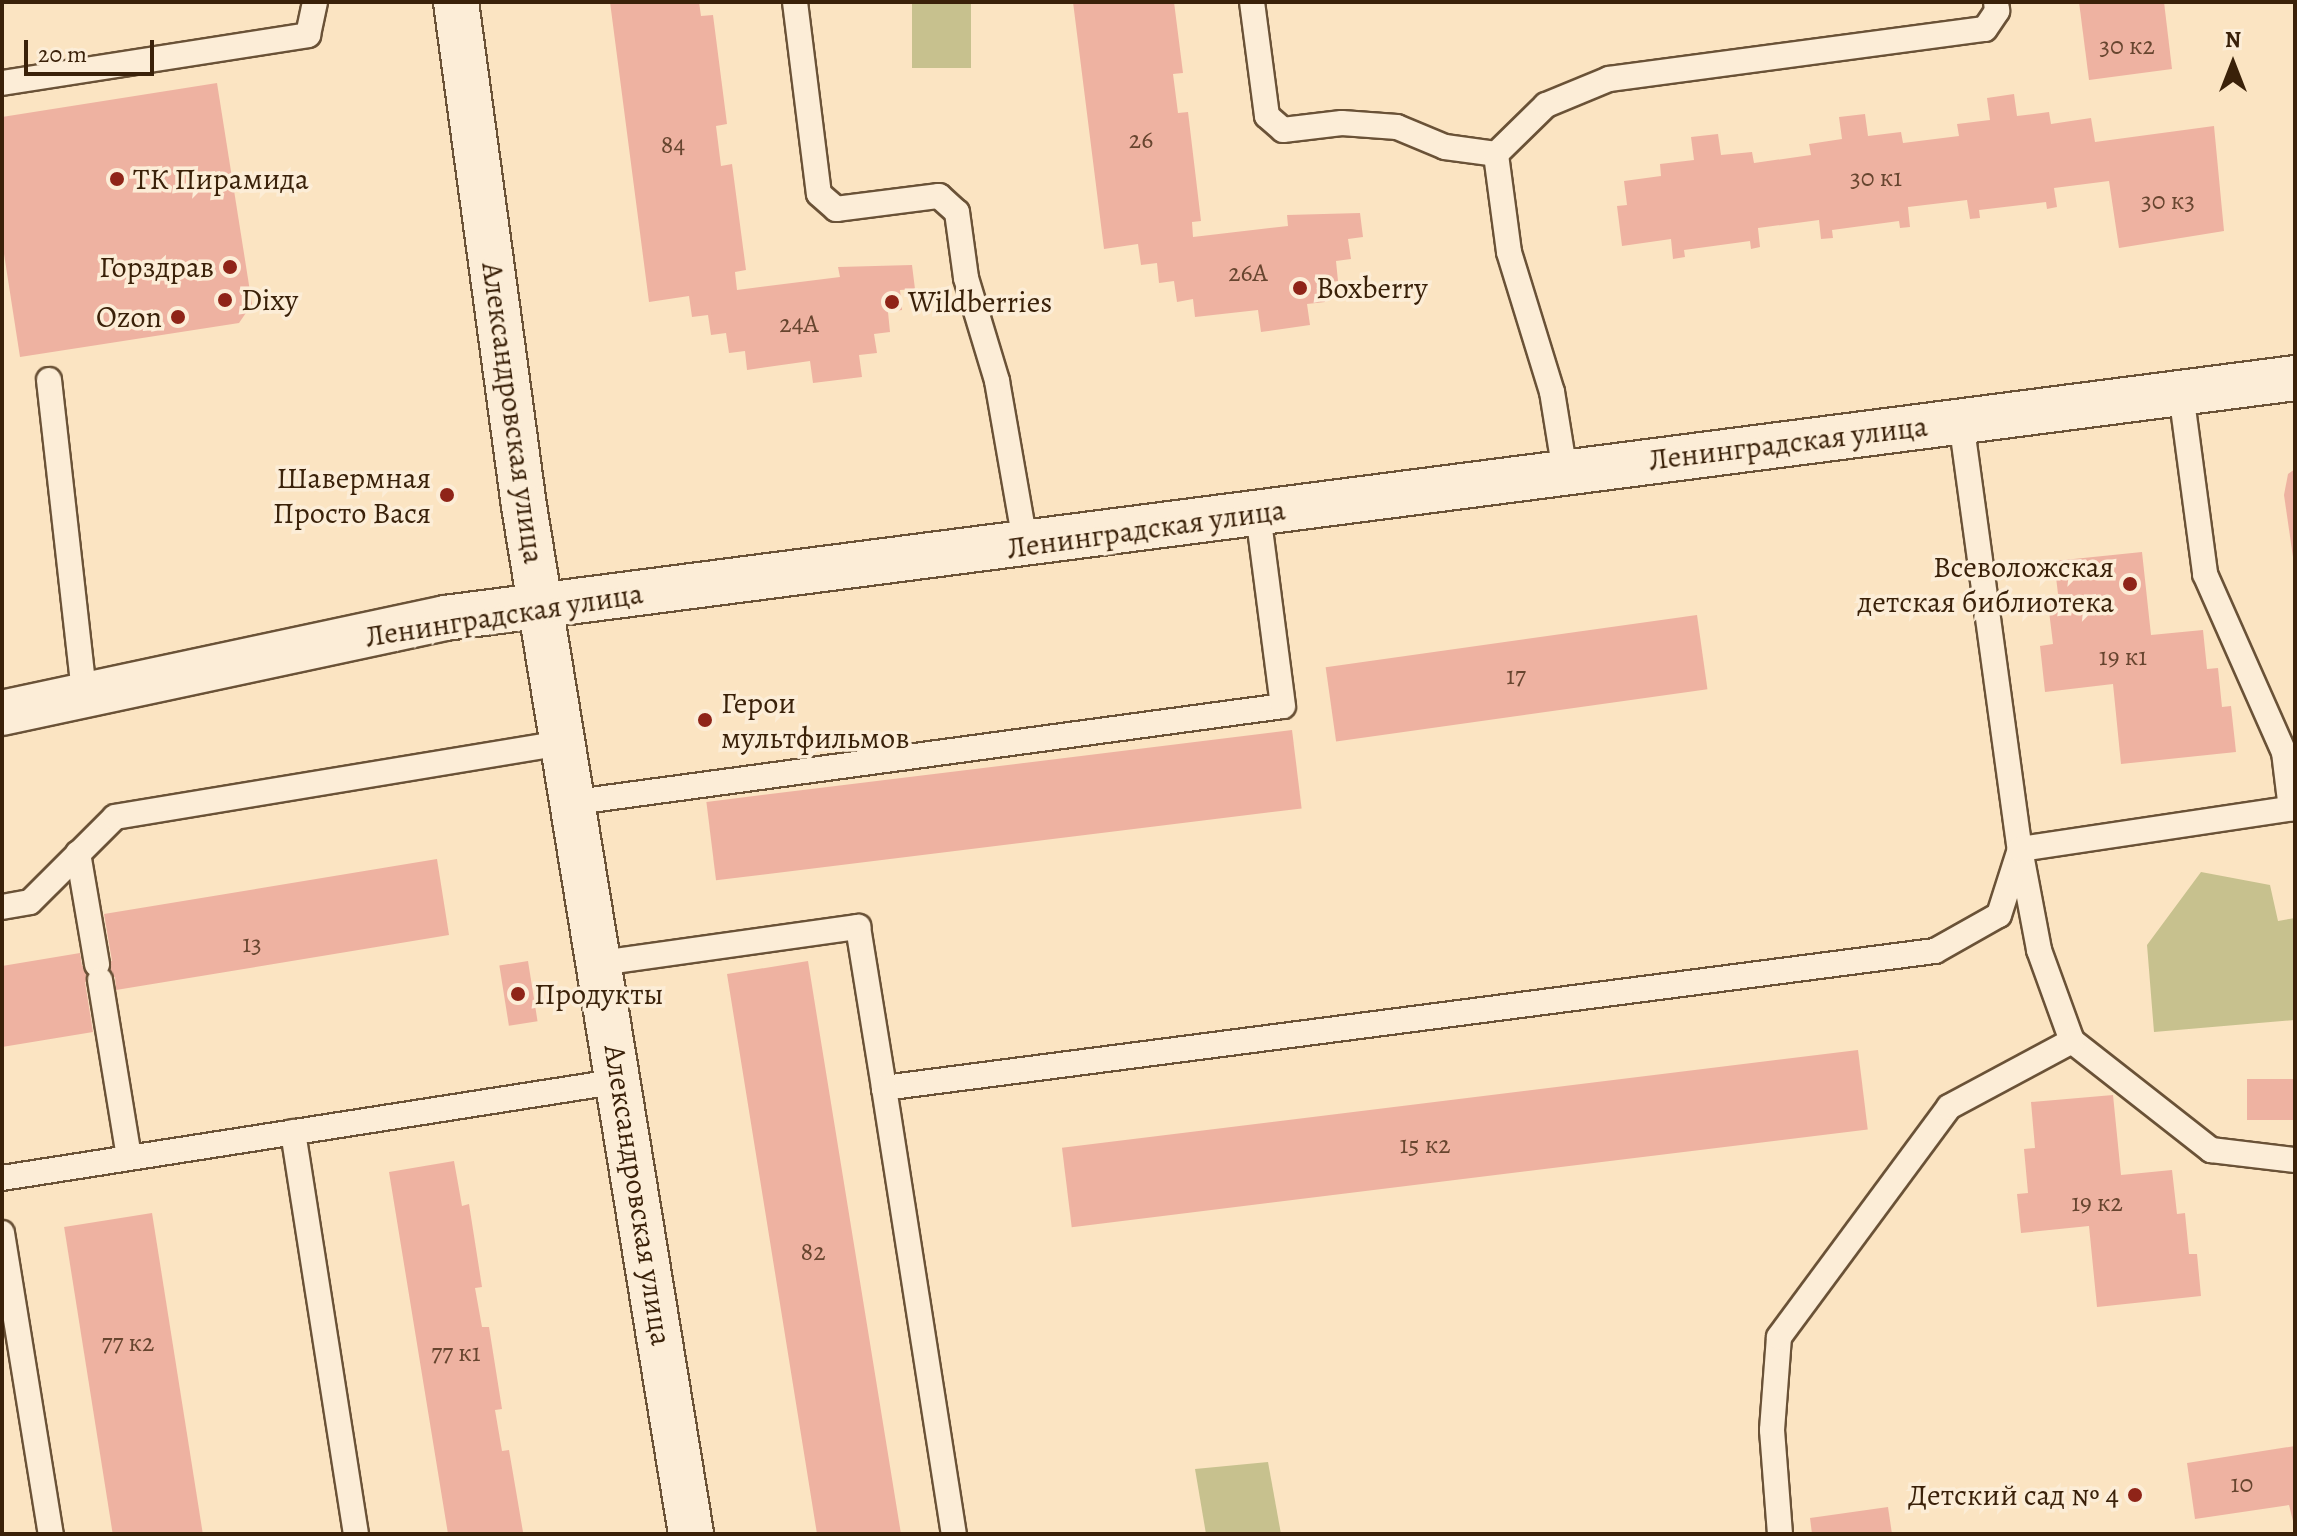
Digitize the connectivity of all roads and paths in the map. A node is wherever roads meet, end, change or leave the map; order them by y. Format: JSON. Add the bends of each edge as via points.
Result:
{"nodes":[{"id":1,"x":315,"y":2,"type":"edge"},
{"id":2,"x":456,"y":2,"type":"edge"},
{"id":3,"x":795,"y":2,"type":"edge"},
{"id":4,"x":1252,"y":2,"type":"edge"},
{"id":5,"x":1996,"y":2,"type":"edge"},
{"id":6,"x":2,"y":83,"type":"edge"},
{"id":7,"x":1496,"y":154,"type":"junction"},
{"id":8,"x":2295,"y":378,"type":"edge"},
{"id":9,"x":49,"y":380,"type":"dead end"},
{"id":10,"x":2181,"y":393,"type":"junction"},
{"id":11,"x":1961,"y":421,"type":"junction"},
{"id":12,"x":1565,"y":472,"type":"junction"},
{"id":13,"x":1258,"y":514,"type":"junction"},
{"id":14,"x":1026,"y":547,"type":"junction"},
{"id":15,"x":542,"y":606,"type":"junction"},
{"id":16,"x":84,"y":694,"type":"junction"},
{"id":17,"x":2,"y":713,"type":"edge"},
{"id":18,"x":566,"y":742,"type":"junction"},
{"id":19,"x":576,"y":802,"type":"junction"},
{"id":20,"x":2293,"y":808,"type":"edge"},
{"id":21,"x":2020,"y":849,"type":"junction"},
{"id":22,"x":78,"y":853,"type":"junction"},
{"id":23,"x":2,"y":907,"type":"edge"},
{"id":24,"x":601,"y":963,"type":"junction"},
{"id":25,"x":2072,"y":1041,"type":"junction"},
{"id":26,"x":620,"y":1081,"type":"junction"},
{"id":27,"x":884,"y":1088,"type":"junction"},
{"id":28,"x":293,"y":1132,"type":"junction"},
{"id":29,"x":129,"y":1158,"type":"junction"},
{"id":30,"x":2295,"y":1160,"type":"edge"},
{"id":31,"x":2,"y":1178,"type":"edge"},
{"id":32,"x":2,"y":1233,"type":"edge"},
{"id":33,"x":51,"y":1534,"type":"edge"},
{"id":34,"x":356,"y":1534,"type":"edge"},
{"id":35,"x":691,"y":1534,"type":"edge"},
{"id":36,"x":954,"y":1534,"type":"edge"},
{"id":37,"x":1780,"y":1534,"type":"edge"}],
"edges":[{"from":1,"to":6,"type":"lane","via":[[308,35]]},
{"from":2,"to":15,"type":"street","name":"Александровская улица"},
{"from":3,"to":14,"type":"lane","via":[[819,194],[836,209],[939,196],[957,212],[966,278],[997,381]]},
{"from":4,"to":7,"type":"lane","via":[[1267,116],[1283,130],[1342,123],[1397,127],[1445,147]]},
{"from":5,"to":7,"type":"lane","via":[[1997,11],[1985,29],[1609,79],[1546,105]]},
{"from":7,"to":12,"type":"lane","via":[[1509,252],[1552,392]]},
{"from":8,"to":10,"type":"street","name":"Ленинградская улица"},
{"from":9,"to":16,"type":"lane"},
{"from":10,"to":11,"type":"street","name":"Ленинградская улица"},
{"from":10,"to":20,"type":"lane","via":[[2205,574],[2284,752]]},
{"from":11,"to":12,"type":"street","name":"Ленинградская улица"},
{"from":11,"to":21,"type":"lane"},
{"from":12,"to":13,"type":"street","name":"Ленинградская улица"},
{"from":13,"to":14,"type":"street","name":"Ленинградская улица"},
{"from":13,"to":19,"type":"lane","via":[[1283,706]]},
{"from":14,"to":15,"type":"street","name":"Ленинградская улица"},
{"from":15,"to":16,"type":"street","name":"Ленинградская улица","via":[[445,618]]},
{"from":15,"to":18,"type":"street","name":"Александровская улица"},
{"from":16,"to":17,"type":"street","name":"Ленинградская улица"},
{"from":18,"to":19,"type":"street","name":"Александровская улица"},
{"from":18,"to":22,"type":"lane","via":[[115,817]]},
{"from":19,"to":24,"type":"street","name":"Александровская улица"},
{"from":20,"to":21,"type":"lane"},
{"from":21,"to":25,"type":"lane","via":[[2039,950]]},
{"from":21,"to":27,"type":"lane","via":[[1999,915],[1935,951]]},
{"from":22,"to":23,"type":"lane","via":[[30,902]]},
{"from":22,"to":29,"type":"lane"},
{"from":24,"to":26,"type":"street","name":"Александровская улица"},
{"from":24,"to":27,"type":"lane","via":[[858,927]]},
{"from":25,"to":30,"type":"lane","via":[[2211,1150]]},
{"from":25,"to":37,"type":"lane","via":[[1949,1107],[1779,1337],[1772,1430]]},
{"from":26,"to":28,"type":"lane"},
{"from":26,"to":35,"type":"street","name":"Александровская улица"},
{"from":27,"to":36,"type":"lane"},
{"from":28,"to":29,"type":"lane"},
{"from":28,"to":34,"type":"lane"},
{"from":29,"to":31,"type":"lane"},
{"from":32,"to":33,"type":"lane"}]}
